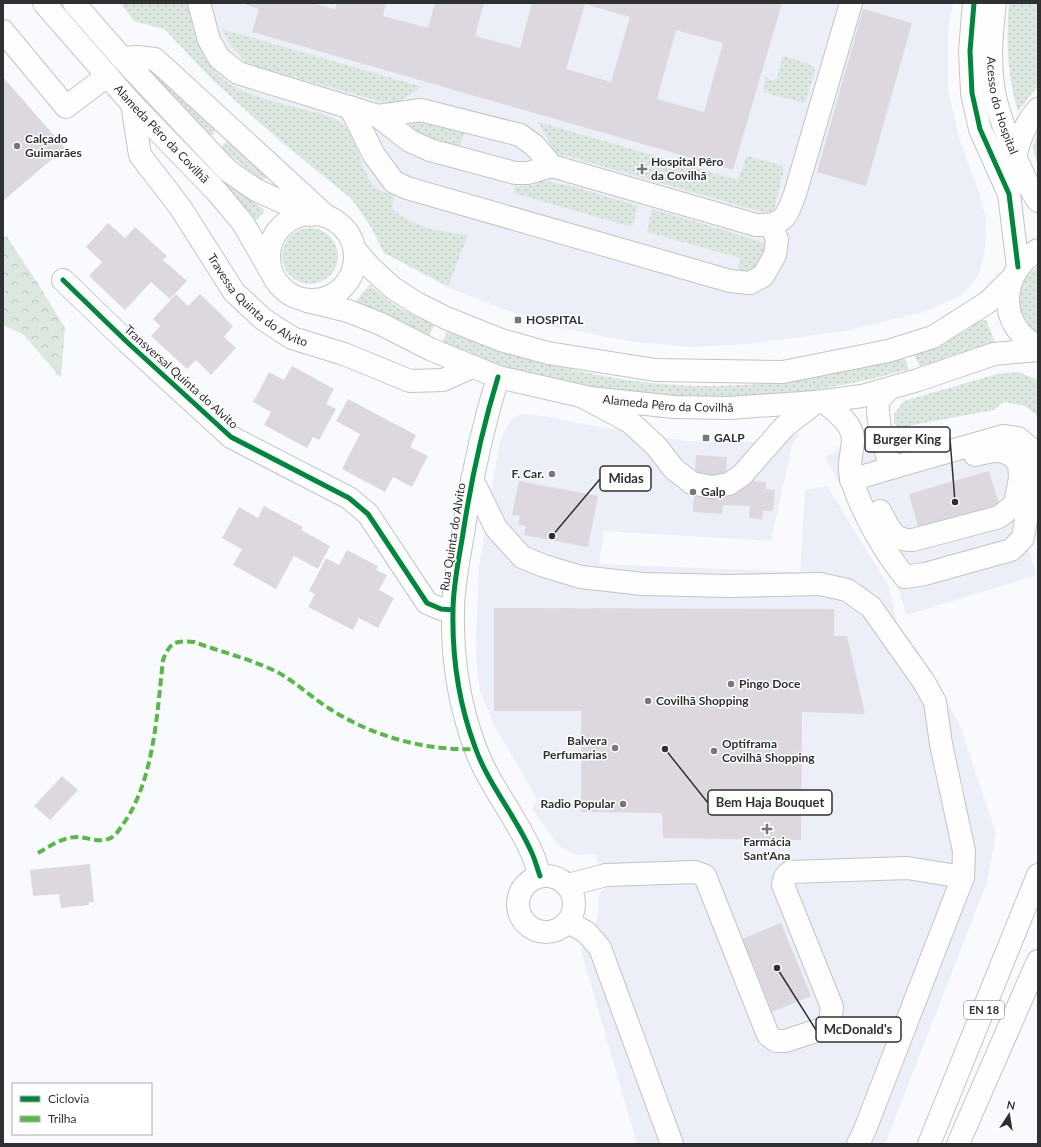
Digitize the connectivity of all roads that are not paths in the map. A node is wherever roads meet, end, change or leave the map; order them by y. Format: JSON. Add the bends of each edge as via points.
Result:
{"nodes":[{"id":1,"x":44,"y":3,"type":"edge"},
{"id":2,"x":851,"y":3,"type":"edge"},
{"id":3,"x":974,"y":3,"type":"edge"},
{"id":4,"x":995,"y":3,"type":"edge"},
{"id":5,"x":201,"y":6,"type":"edge"},
{"id":6,"x":82,"y":7,"type":"edge"},
{"id":7,"x":3,"y":31,"type":"edge"},
{"id":8,"x":122,"y":58,"type":"junction"},
{"id":9,"x":107,"y":76,"type":"junction"},
{"id":10,"x":132,"y":104,"type":"junction"},
{"id":11,"x":350,"y":107,"type":"junction"},
{"id":12,"x":1038,"y":109,"type":"edge"},
{"id":13,"x":412,"y":111,"type":"junction"},
{"id":14,"x":378,"y":116,"type":"junction"},
{"id":15,"x":401,"y":134,"type":"junction"},
{"id":16,"x":535,"y":146,"type":"junction"},
{"id":17,"x":1015,"y":154,"type":"junction"},
{"id":18,"x":552,"y":166,"type":"junction"},
{"id":19,"x":530,"y":173,"type":"junction"},
{"id":20,"x":1009,"y":194,"type":"junction"},
{"id":21,"x":1038,"y":201,"type":"edge"},
{"id":22,"x":318,"y":215,"type":"junction"},
{"id":23,"x":771,"y":226,"type":"junction"},
{"id":24,"x":1038,"y":250,"type":"edge"},
{"id":25,"x":356,"y":251,"type":"junction"},
{"id":26,"x":270,"y":270,"type":"junction"},
{"id":27,"x":1014,"y":274,"type":"junction"},
{"id":28,"x":63,"y":280,"type":"dead end"},
{"id":29,"x":307,"y":301,"type":"junction"},
{"id":30,"x":1038,"y":346,"type":"edge"},
{"id":31,"x":1038,"y":350,"type":"edge"},
{"id":32,"x":472,"y":368,"type":"junction"},
{"id":33,"x":498,"y":377,"type":"junction"},
{"id":34,"x":889,"y":389,"type":"junction"},
{"id":35,"x":580,"y":395,"type":"junction"},
{"id":36,"x":820,"y":402,"type":"junction"},
{"id":37,"x":913,"y":463,"type":"junction"},
{"id":38,"x":891,"y":468,"type":"junction"},
{"id":39,"x":472,"y":479,"type":"junction"},
{"id":40,"x":852,"y":480,"type":"junction"},
{"id":41,"x":453,"y":610,"type":"junction"},
{"id":42,"x":540,"y":876,"type":"junction"},
{"id":43,"x":1038,"y":876,"type":"edge"},
{"id":44,"x":963,"y":877,"type":"junction"},
{"id":45,"x":568,"y":885,"type":"junction"},
{"id":46,"x":568,"y":922,"type":"junction"},
{"id":47,"x":1038,"y":961,"type":"edge"},
{"id":48,"x":672,"y":1144,"type":"edge"},
{"id":49,"x":858,"y":1144,"type":"edge"},
{"id":50,"x":929,"y":1144,"type":"edge"},
{"id":51,"x":958,"y":1144,"type":"edge"}],
"edges":[{"from":1,"to":9,"type":"main road","name":"Alameda Pêro da Covilhã"},
{"from":2,"to":23,"type":"main road","via":[[795,194],[786,217]]},
{"from":3,"to":20,"type":"main road","name":"Acesso do Hospital","via":[[970,51],[972,94],[980,129]]},
{"from":4,"to":17,"type":"main road","name":"Acesso do Hospital","via":[[991,56],[993,87]]},
{"from":5,"to":11,"type":"main road","via":[[209,40],[219,58],[238,73]]},
{"from":6,"to":8,"type":"main road","name":"Alameda Pêro da Covilhã"},
{"from":7,"to":9,"type":"main road","via":[[66,107]]},
{"from":8,"to":22,"type":"main road","name":"Alameda Pêro da Covilhã","via":[[227,170],[256,190]]},
{"from":8,"to":22,"type":"main road","via":[[155,59]]},
{"from":9,"to":10,"type":"main road","name":"Alameda Pêro da Covilhã"},
{"from":10,"to":26,"type":"main road","name":"Alameda Pêro da Covilhã","via":[[217,192],[243,223]]},
{"from":10,"to":32,"type":"main road","name":"Travessa Quinta do Alvito","via":[[140,155],[180,207],[234,292],[263,319],[292,338],[344,354],[410,381],[443,380]]},
{"from":11,"to":14,"type":"main road"},
{"from":11,"to":23,"type":"main road","via":[[374,155],[394,182],[400,185],[722,279],[750,283],[763,276],[775,255],[777,239]]},
{"from":12,"to":17,"type":"main road","via":[[1029,119]]},
{"from":13,"to":14,"type":"main road"},
{"from":13,"to":15,"type":"main road","via":[[401,121]]},
{"from":13,"to":16,"type":"main road","via":[[421,110],[520,135]]},
{"from":14,"to":15,"type":"main road"},
{"from":15,"to":19,"type":"main road","via":[[430,150],[515,173]]},
{"from":16,"to":18,"type":"main road"},
{"from":16,"to":19,"type":"main road","via":[[537,163]]},
{"from":17,"to":20,"type":"main road"},
{"from":17,"to":21,"type":"main road","name":"Acesso do Hospital"},
{"from":18,"to":19,"type":"main road"},
{"from":18,"to":23,"type":"main road","via":[[756,225]]},
{"from":20,"to":27,"type":"main road","name":"Acesso do Hospital"},
{"from":22,"to":25,"type":"main road","name":"Alameda Pêro da Covilhã","via":[[338,222],[351,236]]},
{"from":22,"to":26,"type":"main road","name":"Alameda Pêro da Covilhã","via":[[304,214],[281,226],[269,248]]},
{"from":24,"to":27,"type":"main road","name":"Alameda Pêro da Covilhã","via":[[1029,256]]},
{"from":25,"to":27,"type":"main road","name":"Alameda Pêro da Covilhã","via":[[393,288],[418,304],[501,340],[548,353],[655,370],[783,372],[888,351],[933,337],[988,302]]},
{"from":25,"to":29,"type":"main road","name":"Alameda Pêro da Covilhã","via":[[352,276],[340,291],[327,299]]},
{"from":26,"to":29,"type":"main road","name":"Alameda Pêro da Covilhã","via":[[277,284],[292,297]]},
{"from":27,"to":30,"type":"main road","via":[[1007,298],[1010,315],[1018,330]]},
{"from":28,"to":41,"type":"main road","name":"Transversal Quinta do Alvito","via":[[231,437],[359,505],[384,537],[427,603],[441,609]]},
{"from":29,"to":32,"type":"main road","name":"Alameda Pêro da Covilhã","via":[[348,311],[381,324]]},
{"from":31,"to":34,"type":"main road","name":"Alameda Pêro da Covilhã","via":[[994,354]]},
{"from":32,"to":33,"type":"main road","name":"Alameda Pêro da Covilhã"},
{"from":33,"to":35,"type":"main road","name":"Alameda Pêro da Covilhã"},
{"from":33,"to":39,"type":"main road","name":"Rua Quinta do Alvito"},
{"from":34,"to":36,"type":"main road","name":"Alameda Pêro da Covilhã"},
{"from":34,"to":38,"type":"main road","via":[[878,401],[877,416]]},
{"from":35,"to":36,"type":"main road","name":"Alameda Pêro da Covilhã","via":[[674,407],[729,408]]},
{"from":35,"to":36,"type":"main road","via":[[630,422],[656,446],[674,469],[692,483],[711,487],[729,484],[742,475],[784,427]]},
{"from":36,"to":40,"type":"main road","via":[[836,411],[850,428],[853,440],[849,466]]},
{"from":37,"to":38,"type":"main road"},
{"from":37,"to":40,"type":"main road","via":[[923,470],[996,450],[1009,453],[1019,462],[1020,478],[1015,504],[1000,517],[903,541],[893,534],[870,492]]},
{"from":37,"to":40,"type":"main road","via":[[1003,436],[1018,438],[1029,447],[1035,464],[1023,538],[1011,550],[925,574],[905,577],[890,559]]},
{"from":38,"to":40,"type":"main road"},
{"from":39,"to":41,"type":"main road","name":"Rua Quinta do Alvito"},
{"from":39,"to":44,"type":"main road","via":[[496,528],[522,558],[544,566],[581,577],[643,584],[820,584],[847,590],[871,607],[924,682],[935,702],[941,744],[964,851]]},
{"from":41,"to":42,"type":"main road","name":"Rua Quinta do Alvito","via":[[454,656],[464,713],[475,749],[498,795],[531,850]]},
{"from":42,"to":45,"type":"main road","via":[[555,878]]},
{"from":42,"to":46,"type":"main road","via":[[532,879],[520,892],[517,901],[521,918],[534,930],[543,933],[556,930]]},
{"from":43,"to":50,"type":"main road","number":"EN 18"},
{"from":44,"to":45,"type":"main road","via":[[906,868],[790,872],[785,877],[783,885],[832,1007],[830,1021],[825,1028],[785,1041],[776,1041],[768,1035],[705,876],[695,872],[606,875]]},
{"from":44,"to":49,"type":"main road"},
{"from":45,"to":46,"type":"main road","via":[[575,903]]},
{"from":46,"to":48,"type":"main road","via":[[586,932],[600,948]]},
{"from":47,"to":51,"type":"main road","number":"EN 18"}]}
